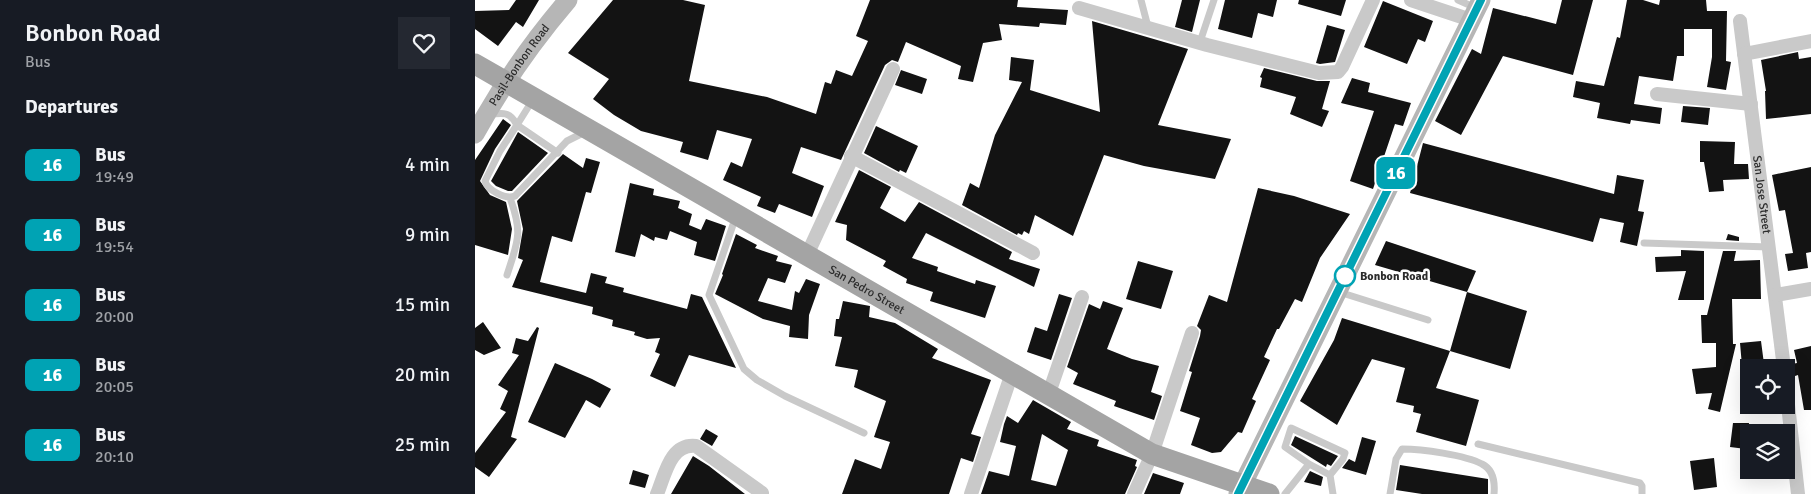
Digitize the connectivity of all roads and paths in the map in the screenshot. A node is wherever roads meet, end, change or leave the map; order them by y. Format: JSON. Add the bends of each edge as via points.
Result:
{"nodes":[{"id":1,"x":568,"y":0,"type":"edge"},
{"id":2,"x":1141,"y":0,"type":"edge"},
{"id":3,"x":1214,"y":0,"type":"edge"},
{"id":4,"x":1373,"y":0,"type":"edge"},
{"id":5,"x":1411,"y":0,"type":"edge"},
{"id":6,"x":1458,"y":0,"type":"edge"},
{"id":7,"x":1079,"y":8,"type":"dead end"},
{"id":8,"x":1476,"y":10,"type":"edge"},
{"id":9,"x":1740,"y":21,"type":"dead end"},
{"id":10,"x":1147,"y":27,"type":"junction"},
{"id":11,"x":1811,"y":41,"type":"edge"},
{"id":12,"x":1201,"y":42,"type":"junction"},
{"id":13,"x":1744,"y":54,"type":"junction"},
{"id":14,"x":475,"y":64,"type":"edge"},
{"id":15,"x":893,"y":69,"type":"dead end"},
{"id":16,"x":505,"y":81,"type":"junction"},
{"id":17,"x":1657,"y":94,"type":"dead end"},
{"id":18,"x":534,"y":99,"type":"junction"},
{"id":19,"x":1751,"y":104,"type":"junction"},
{"id":20,"x":484,"y":117,"type":"junction"},
{"id":21,"x":517,"y":126,"type":"junction"},
{"id":22,"x":589,"y":130,"type":"junction"},
{"id":23,"x":475,"y":134,"type":"edge"},
{"id":24,"x":558,"y":153,"type":"junction"},
{"id":25,"x":851,"y":156,"type":"junction"},
{"id":26,"x":510,"y":198,"type":"junction"},
{"id":27,"x":736,"y":216,"type":"junction"},
{"id":28,"x":1644,"y":243,"type":"dead end"},
{"id":29,"x":1769,"y":247,"type":"junction"},
{"id":30,"x":1033,"y":253,"type":"dead end"},
{"id":31,"x":807,"y":255,"type":"junction"},
{"id":32,"x":507,"y":275,"type":"dead end"},
{"id":33,"x":1811,"y":289,"type":"edge"},
{"id":34,"x":1337,"y":292,"type":"junction"},
{"id":35,"x":1776,"y":295,"type":"junction"},
{"id":36,"x":1082,"y":296,"type":"dead end"},
{"id":37,"x":1429,"y":320,"type":"dead end"},
{"id":38,"x":1192,"y":332,"type":"dead end"},
{"id":39,"x":1783,"y":359,"type":"edge"},
{"id":40,"x":1012,"y":373,"type":"junction"},
{"id":41,"x":1049,"y":393,"type":"junction"},
{"id":42,"x":1789,"y":414,"type":"edge"},
{"id":43,"x":1272,"y":422,"type":"junction"},
{"id":44,"x":1289,"y":432,"type":"junction"},
{"id":45,"x":864,"y":433,"type":"dead end"},
{"id":46,"x":1478,"y":444,"type":"dead end"},
{"id":47,"x":1151,"y":454,"type":"junction"},
{"id":48,"x":1309,"y":464,"type":"junction"},
{"id":49,"x":1331,"y":475,"type":"junction"},
{"id":50,"x":1240,"y":490,"type":"edge"},
{"id":51,"x":762,"y":493,"type":"edge"},
{"id":52,"x":657,"y":494,"type":"edge"},
{"id":53,"x":971,"y":494,"type":"edge"},
{"id":54,"x":1134,"y":494,"type":"edge"},
{"id":55,"x":1269,"y":494,"type":"edge"},
{"id":56,"x":1285,"y":494,"type":"edge"},
{"id":57,"x":1333,"y":494,"type":"edge"},
{"id":58,"x":1390,"y":494,"type":"edge"},
{"id":59,"x":1494,"y":494,"type":"edge"},
{"id":60,"x":1642,"y":494,"type":"edge"},
{"id":61,"x":1798,"y":494,"type":"edge"}],
"edges":[{"from":1,"to":16,"type":"main road","name":"Pasil-Bonbon Road"},
{"from":2,"to":10,"type":"lane"},
{"from":3,"to":12,"type":"lane"},
{"from":4,"to":12,"type":"street","via":[[1337,72],[1319,73]]},
{"from":5,"to":8,"type":"street"},
{"from":6,"to":8,"type":"lane"},
{"from":7,"to":10,"type":"street"},
{"from":8,"to":34,"type":"main road"},
{"from":9,"to":13,"type":"street","name":"San Jose Street"},
{"from":10,"to":12,"type":"street"},
{"from":11,"to":13,"type":"street"},
{"from":13,"to":19,"type":"street","name":"San Jose Street"},
{"from":14,"to":16,"type":"main road","name":"San Pedro Street"},
{"from":15,"to":25,"type":"street"},
{"from":16,"to":18,"type":"main road","name":"San Pedro Street"},
{"from":16,"to":20,"type":"main road","name":"Pasil-Bonbon Road"},
{"from":17,"to":19,"type":"street"},
{"from":18,"to":21,"type":"lane"},
{"from":18,"to":22,"type":"main road","name":"San Pedro Street"},
{"from":19,"to":29,"type":"street","name":"San Jose Street"},
{"from":20,"to":21,"type":"lane","via":[[506,113],[512,116]]},
{"from":20,"to":23,"type":"main road","name":"Pasil-Bonbon Road"},
{"from":21,"to":24,"type":"lane"},
{"from":21,"to":26,"type":"lane","via":[[485,181],[488,187]]},
{"from":22,"to":24,"type":"lane","via":[[567,141]]},
{"from":22,"to":27,"type":"main road","name":"San Pedro Street"},
{"from":24,"to":26,"type":"lane"},
{"from":25,"to":30,"type":"street"},
{"from":25,"to":31,"type":"street"},
{"from":26,"to":32,"type":"lane","via":[[518,219],[519,237]]},
{"from":27,"to":31,"type":"main road","name":"San Pedro Street"},
{"from":27,"to":45,"type":"lane","via":[[709,295],[744,369],[785,396]]},
{"from":28,"to":29,"type":"lane"},
{"from":29,"to":35,"type":"street","name":"San Jose Street"},
{"from":31,"to":40,"type":"main road","name":"San Pedro Street"},
{"from":33,"to":35,"type":"street"},
{"from":34,"to":37,"type":"lane"},
{"from":34,"to":43,"type":"main road"},
{"from":35,"to":39,"type":"street","name":"San Jose Street"},
{"from":36,"to":41,"type":"street"},
{"from":38,"to":47,"type":"street"},
{"from":40,"to":41,"type":"main road","name":"San Pedro Street"},
{"from":40,"to":53,"type":"street"},
{"from":41,"to":47,"type":"main road","name":"San Pedro Street"},
{"from":42,"to":61,"type":"street"},
{"from":43,"to":44,"type":"lane"},
{"from":43,"to":50,"type":"main road"},
{"from":44,"to":48,"type":"lane","via":[[1286,449]]},
{"from":44,"to":49,"type":"lane","via":[[1291,428],[1345,454]]},
{"from":46,"to":60,"type":"lane","via":[[1639,483]]},
{"from":47,"to":50,"type":"main road","name":"San Pedro Street"},
{"from":47,"to":54,"type":"street"},
{"from":48,"to":49,"type":"lane"},
{"from":48,"to":56,"type":"lane"},
{"from":49,"to":57,"type":"lane"},
{"from":50,"to":55,"type":"main road","name":"San Pedro Street"},
{"from":51,"to":52,"type":"street","via":[[696,446],[688,445],[673,454]]},
{"from":58,"to":59,"type":"lane","via":[[1396,458],[1402,449],[1483,464],[1494,479]]}]}
